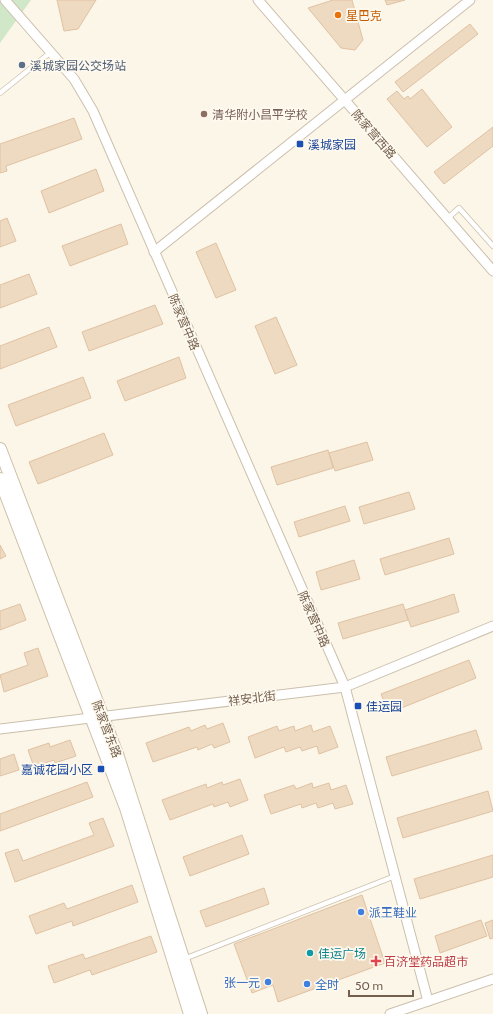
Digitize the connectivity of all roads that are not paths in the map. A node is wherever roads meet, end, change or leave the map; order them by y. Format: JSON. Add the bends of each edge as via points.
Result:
{"nodes":[{"id":1,"x":6,"y":0,"type":"edge"},
{"id":2,"x":258,"y":0,"type":"edge"},
{"id":3,"x":470,"y":0,"type":"edge"},
{"id":4,"x":51,"y":52,"type":"junction"},
{"id":5,"x":0,"y":93,"type":"edge"},
{"id":6,"x":345,"y":100,"type":"junction"},
{"id":7,"x":448,"y":218,"type":"junction"},
{"id":8,"x":493,"y":246,"type":"edge"},
{"id":9,"x":154,"y":252,"type":"junction"},
{"id":10,"x":493,"y":271,"type":"edge"},
{"id":11,"x":0,"y":449,"type":"edge"},
{"id":12,"x":0,"y":480,"type":"edge"},
{"id":13,"x":493,"y":626,"type":"edge"},
{"id":14,"x":345,"y":687,"type":"junction"},
{"id":15,"x":97,"y":717,"type":"junction"},
{"id":16,"x":0,"y":729,"type":"edge"},
{"id":17,"x":395,"y":876,"type":"junction"},
{"id":18,"x":184,"y":959,"type":"junction"},
{"id":19,"x":493,"y":980,"type":"edge"},
{"id":20,"x":428,"y":1001,"type":"junction"},
{"id":21,"x":190,"y":1014,"type":"edge"},
{"id":22,"x":201,"y":1014,"type":"edge"},
{"id":23,"x":390,"y":1014,"type":"edge"}],
"edges":[{"from":1,"to":4,"type":"street","name":"陈家营中路"},
{"from":2,"to":6,"type":"street"},
{"from":3,"to":6,"type":"street","name":"陈家营西路"},
{"from":4,"to":5,"type":"lane"},
{"from":4,"to":9,"type":"street","name":"陈家营中路","via":[[74,79],[87,100]]},
{"from":6,"to":7,"type":"street","name":"陈家营西路"},
{"from":6,"to":9,"type":"street"},
{"from":7,"to":8,"type":"lane","via":[[459,208]]},
{"from":7,"to":10,"type":"street","name":"陈家营西路"},
{"from":9,"to":14,"type":"street","name":"陈家营中路"},
{"from":11,"to":15,"type":"street","name":"陈家营东路"},
{"from":12,"to":15,"type":"street","name":"陈家营东路"},
{"from":13,"to":14,"type":"street","name":"祥安北街"},
{"from":14,"to":15,"type":"street","name":"祥安北街"},
{"from":14,"to":17,"type":"street","name":"陈家营中路"},
{"from":15,"to":16,"type":"street","name":"祥安北街"},
{"from":15,"to":18,"type":"street","name":"陈家营东路","via":[[137,811]]},
{"from":15,"to":21,"type":"street","name":"陈家营东路"},
{"from":17,"to":18,"type":"lane"},
{"from":17,"to":20,"type":"street","name":"陈家营中路"},
{"from":18,"to":22,"type":"street","name":"陈家营东路"},
{"from":19,"to":20,"type":"street"},
{"from":20,"to":23,"type":"street"}]}
